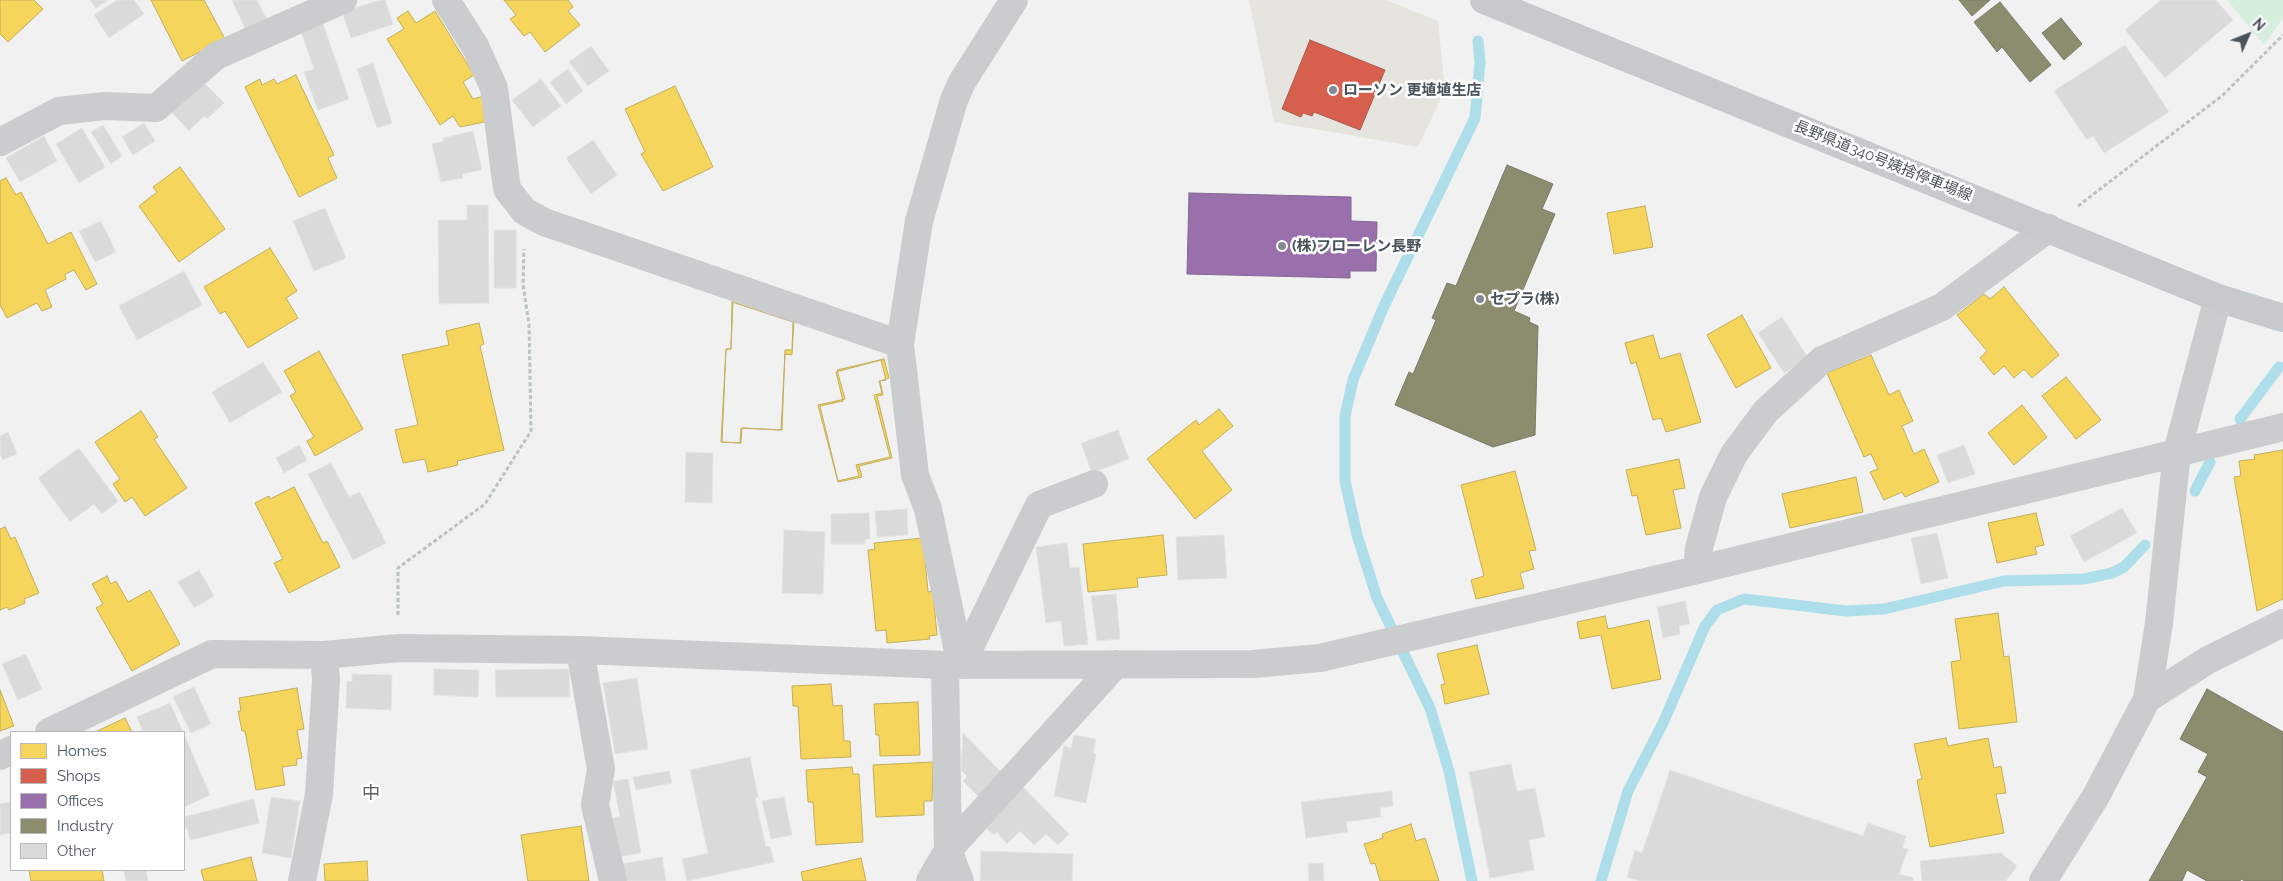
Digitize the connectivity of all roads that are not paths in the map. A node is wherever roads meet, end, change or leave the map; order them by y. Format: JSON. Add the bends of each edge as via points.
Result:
{"nodes":[{"id":1,"x":343,"y":0,"type":"edge"},
{"id":2,"x":446,"y":0,"type":"edge"},
{"id":3,"x":1014,"y":0,"type":"edge"},
{"id":4,"x":1491,"y":3,"type":"edge"},
{"id":5,"x":0,"y":142,"type":"edge"},
{"id":6,"x":2050,"y":228,"type":"junction"},
{"id":7,"x":2218,"y":298,"type":"junction"},
{"id":8,"x":2283,"y":318,"type":"edge"},
{"id":9,"x":900,"y":344,"type":"junction"},
{"id":10,"x":2283,"y":427,"type":"edge"},
{"id":11,"x":2177,"y":452,"type":"junction"},
{"id":12,"x":1094,"y":484,"type":"dead end"},
{"id":13,"x":1697,"y":570,"type":"junction"},
{"id":14,"x":2283,"y":623,"type":"edge"},
{"id":15,"x":580,"y":650,"type":"junction"},
{"id":16,"x":324,"y":655,"type":"junction"},
{"id":17,"x":1116,"y":664,"type":"junction"},
{"id":18,"x":953,"y":665,"type":"junction"},
{"id":19,"x":2146,"y":699,"type":"junction"},
{"id":20,"x":51,"y":731,"type":"edge"},
{"id":21,"x":948,"y":850,"type":"junction"},
{"id":22,"x":302,"y":881,"type":"edge"},
{"id":23,"x":613,"y":881,"type":"edge"},
{"id":24,"x":930,"y":881,"type":"edge"},
{"id":25,"x":960,"y":881,"type":"edge"},
{"id":26,"x":2043,"y":881,"type":"edge"}],
"edges":[{"from":1,"to":5,"type":"street","via":[[216,56],[156,108],[105,106],[59,111]]},
{"from":2,"to":9,"type":"street","via":[[475,46],[494,88],[507,189],[524,211],[544,222]]},
{"from":3,"to":9,"type":"street","via":[[954,100],[919,220]]},
{"from":4,"to":6,"type":"main road","name":"長野県道340号姨捨停車場線"},
{"from":6,"to":7,"type":"main road","name":"長野県道340号姨捨停車場線"},
{"from":6,"to":13,"type":"street","via":[[1942,308],[1822,360],[1773,404],[1734,454],[1714,497],[1699,548]]},
{"from":7,"to":8,"type":"main road","name":"長野県道340号姨捨停車場線"},
{"from":7,"to":11,"type":"street"},
{"from":9,"to":18,"type":"street","via":[[915,475],[928,509]]},
{"from":10,"to":11,"type":"street"},
{"from":11,"to":13,"type":"street","via":[[2148,462]]},
{"from":11,"to":19,"type":"street","via":[[2159,623]]},
{"from":12,"to":18,"type":"street","via":[[1038,505]]},
{"from":13,"to":17,"type":"street","via":[[1320,658],[1253,664]]},
{"from":14,"to":19,"type":"street","via":[[2208,660]]},
{"from":15,"to":16,"type":"street","via":[[399,648]]},
{"from":15,"to":18,"type":"street"},
{"from":15,"to":23,"type":"street","via":[[601,769],[595,805]]},
{"from":16,"to":20,"type":"street","via":[[212,654]]},
{"from":16,"to":22,"type":"street","via":[[326,680],[319,794]]},
{"from":17,"to":18,"type":"street"},
{"from":17,"to":21,"type":"street"},
{"from":18,"to":21,"type":"street"},
{"from":19,"to":26,"type":"street","via":[[2096,796]]},
{"from":21,"to":24,"type":"street"},
{"from":21,"to":25,"type":"street"}]}
